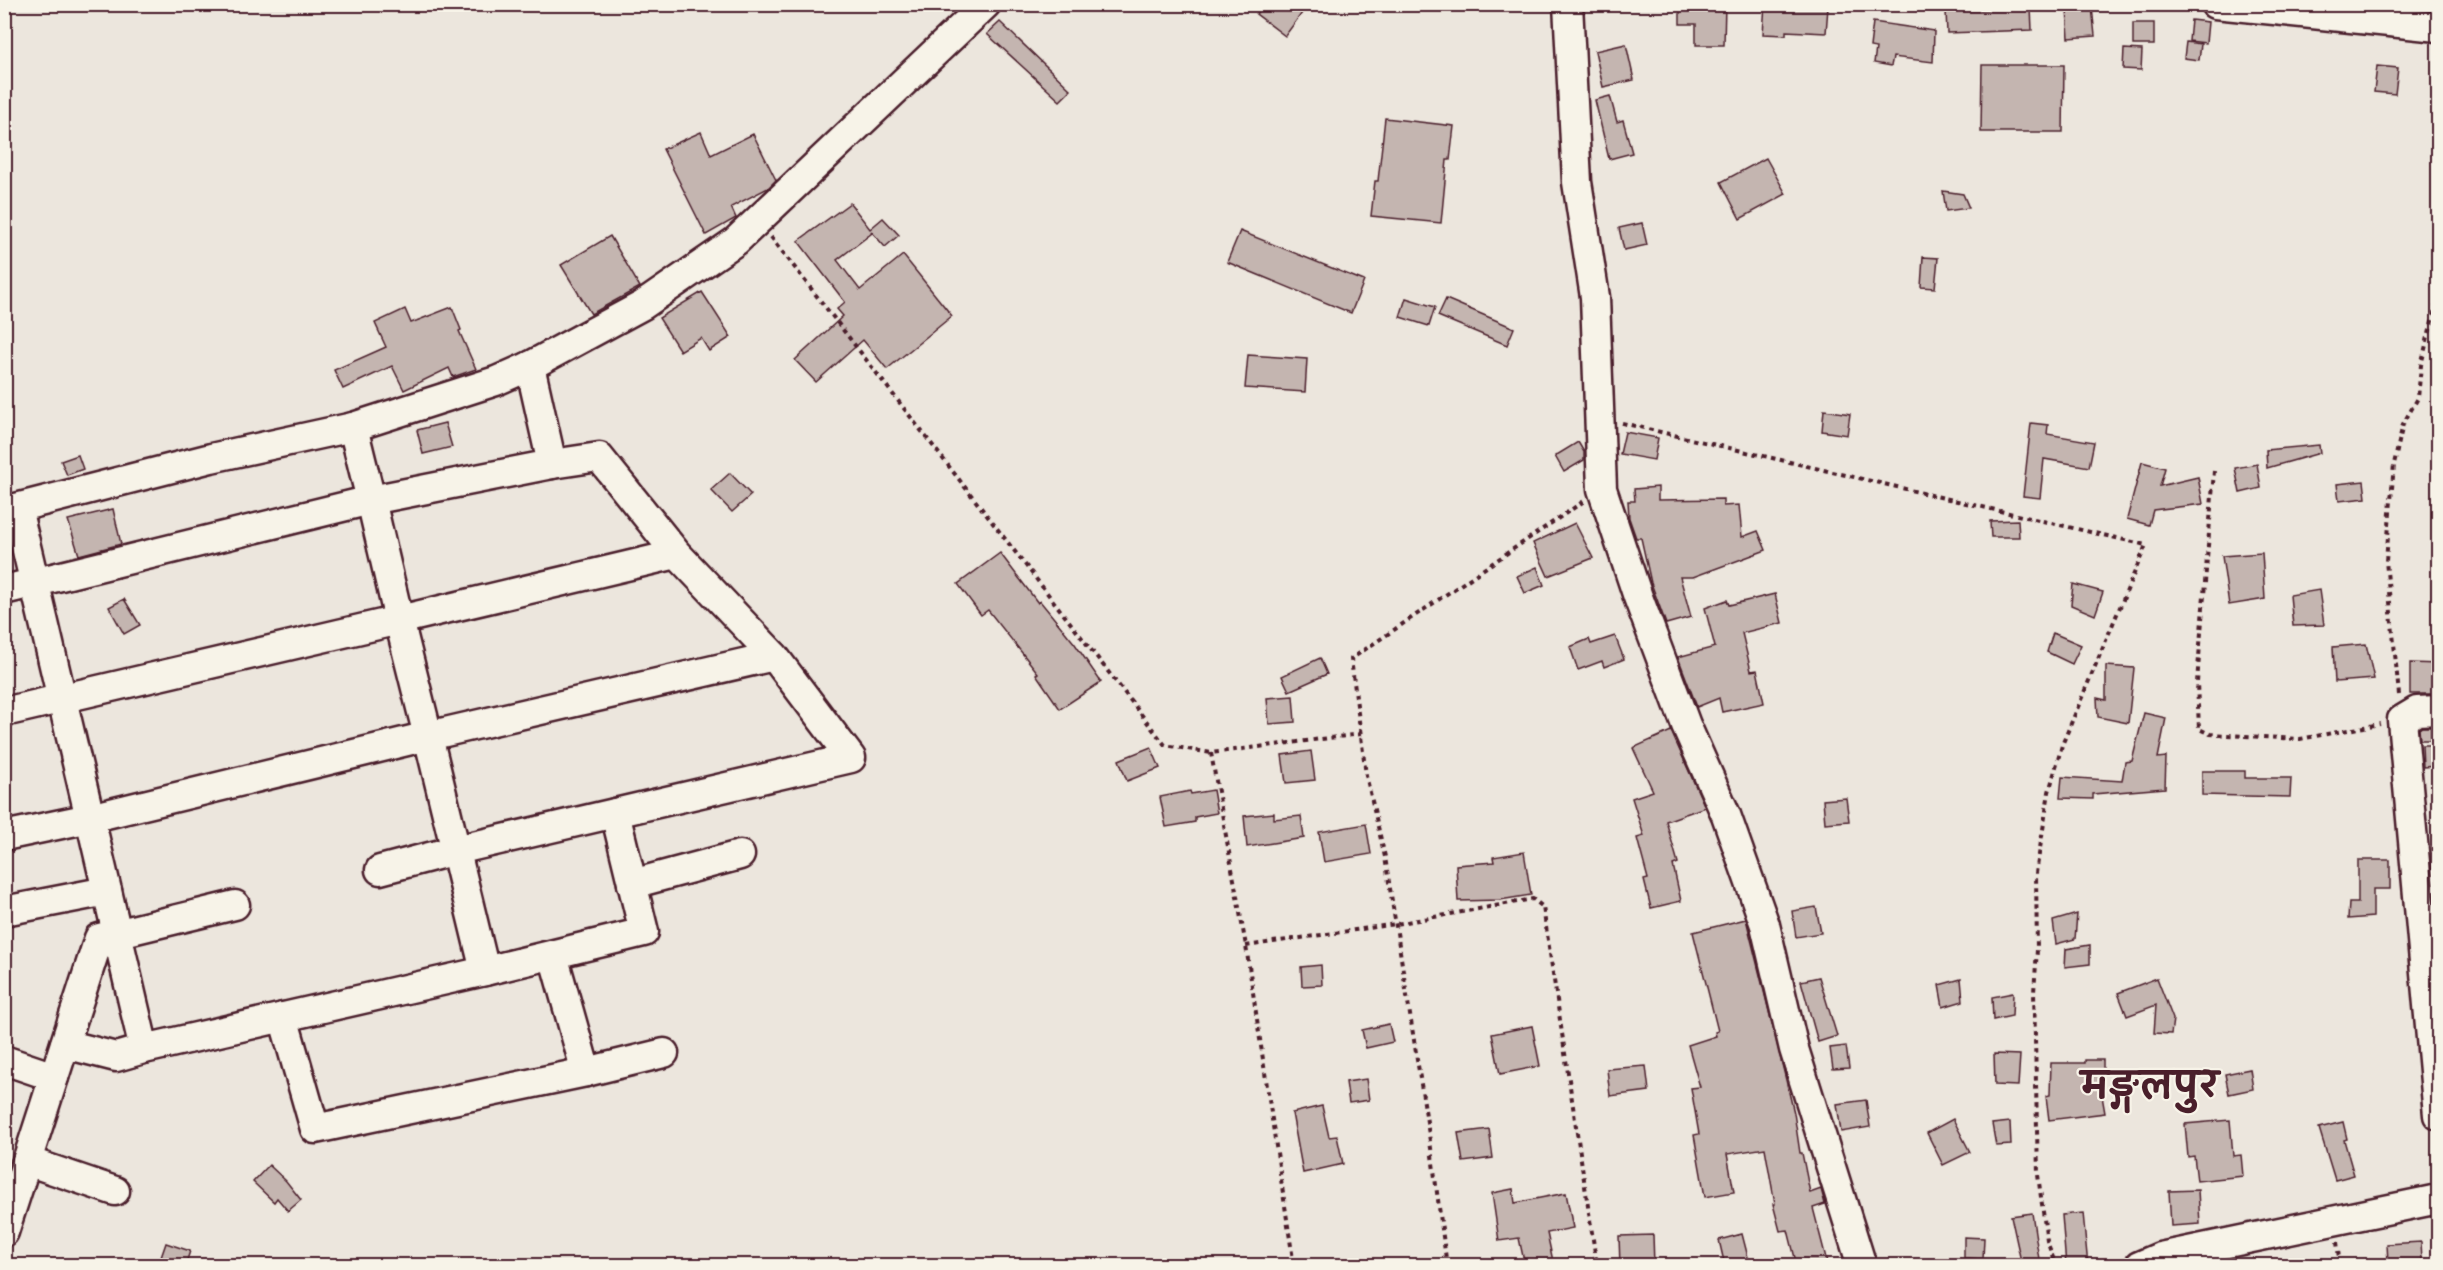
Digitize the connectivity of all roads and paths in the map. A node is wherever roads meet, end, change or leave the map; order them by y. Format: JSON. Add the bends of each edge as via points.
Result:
{"nodes":[{"id":1,"x":1568,"y":4,"type":"edge"},
{"id":2,"x":2215,"y":4,"type":"edge"},
{"id":3,"x":970,"y":9,"type":"edge"},
{"id":4,"x":2439,"y":27,"type":"edge"},
{"id":5,"x":757,"y":220,"type":"junction"},
{"id":6,"x":2439,"y":278,"type":"edge"},
{"id":7,"x":530,"y":366,"type":"junction"},
{"id":8,"x":1600,"y":419,"type":"junction"},
{"id":9,"x":353,"y":427,"type":"junction"},
{"id":10,"x":552,"y":464,"type":"junction"},
{"id":11,"x":2214,"y":471,"type":"dead end"},
{"id":12,"x":1602,"y":489,"type":"junction"},
{"id":13,"x":371,"y":500,"type":"junction"},
{"id":14,"x":11,"y":509,"type":"edge"},
{"id":15,"x":677,"y":554,"type":"junction"},
{"id":16,"x":36,"y":584,"type":"junction"},
{"id":17,"x":4,"y":590,"type":"edge"},
{"id":18,"x":399,"y":620,"type":"junction"},
{"id":19,"x":774,"y":656,"type":"junction"},
{"id":20,"x":62,"y":700,"type":"junction"},
{"id":21,"x":2439,"y":710,"type":"edge"},
{"id":22,"x":4,"y":712,"type":"edge"},
{"id":23,"x":2402,"y":720,"type":"junction"},
{"id":24,"x":1361,"y":734,"type":"junction"},
{"id":25,"x":428,"y":736,"type":"junction"},
{"id":26,"x":1211,"y":753,"type":"junction"},
{"id":27,"x":615,"y":813,"type":"junction"},
{"id":28,"x":90,"y":818,"type":"junction"},
{"id":29,"x":4,"y":836,"type":"edge"},
{"id":30,"x":456,"y":850,"type":"junction"},
{"id":31,"x":740,"y":855,"type":"dead end"},
{"id":32,"x":380,"y":870,"type":"dead end"},
{"id":33,"x":632,"y":884,"type":"junction"},
{"id":34,"x":107,"y":891,"type":"junction"},
{"id":35,"x":235,"y":905,"type":"dead end"},
{"id":36,"x":4,"y":911,"type":"edge"},
{"id":37,"x":1396,"y":924,"type":"junction"},
{"id":38,"x":117,"y":933,"type":"junction"},
{"id":39,"x":1246,"y":946,"type":"junction"},
{"id":40,"x":553,"y":955,"type":"junction"},
{"id":41,"x":485,"y":971,"type":"junction"},
{"id":42,"x":283,"y":1017,"type":"junction"},
{"id":43,"x":65,"y":1044,"type":"junction"},
{"id":44,"x":144,"y":1049,"type":"junction"},
{"id":45,"x":664,"y":1053,"type":"dead end"},
{"id":46,"x":4,"y":1060,"type":"edge"},
{"id":47,"x":586,"y":1072,"type":"junction"},
{"id":48,"x":54,"y":1077,"type":"junction"},
{"id":49,"x":2439,"y":1115,"type":"edge"},
{"id":50,"x":27,"y":1161,"type":"junction"},
{"id":51,"x":115,"y":1191,"type":"dead end"},
{"id":52,"x":2439,"y":1199,"type":"edge"},
{"id":53,"x":4,"y":1232,"type":"edge"},
{"id":54,"x":1294,"y":1266,"type":"edge"},
{"id":55,"x":1447,"y":1266,"type":"edge"},
{"id":56,"x":1597,"y":1266,"type":"edge"},
{"id":57,"x":1862,"y":1266,"type":"edge"},
{"id":58,"x":2056,"y":1266,"type":"edge"},
{"id":59,"x":2139,"y":1266,"type":"edge"}],
"edges":[{"from":1,"to":8,"type":"street","via":[[1577,182],[1595,297]]},
{"from":2,"to":4,"type":"street"},
{"from":3,"to":5,"type":"street"},
{"from":5,"to":7,"type":"street","via":[[736,241],[643,305]]},
{"from":5,"to":26,"type":"path","via":[[1165,745]]},
{"from":6,"to":23,"type":"path","via":[[2418,398],[2403,424],[2394,464],[2386,561]]},
{"from":7,"to":9,"type":"street","via":[[496,381]]},
{"from":7,"to":10,"type":"street"},
{"from":8,"to":12,"type":"street"},
{"from":8,"to":58,"type":"path","via":[[2146,545],[2062,745],[2049,792],[2036,873],[2038,1175],[2047,1241]]},
{"from":9,"to":13,"type":"street"},
{"from":9,"to":14,"type":"street"},
{"from":10,"to":13,"type":"street"},
{"from":10,"to":15,"type":"street","via":[[599,458]]},
{"from":11,"to":23,"type":"path","via":[[2197,682],[2199,729],[2210,734],[2300,739]]},
{"from":12,"to":24,"type":"path","via":[[1351,659]]},
{"from":12,"to":57,"type":"street","via":[[1638,597],[1686,725],[1726,815],[1765,925],[1794,1048]]},
{"from":13,"to":16,"type":"street"},
{"from":13,"to":18,"type":"street"},
{"from":14,"to":16,"type":"street"},
{"from":15,"to":18,"type":"street"},
{"from":15,"to":19,"type":"street"},
{"from":16,"to":17,"type":"street"},
{"from":16,"to":20,"type":"street"},
{"from":18,"to":20,"type":"street"},
{"from":18,"to":25,"type":"street"},
{"from":19,"to":25,"type":"street"},
{"from":19,"to":27,"type":"street","via":[[851,758]]},
{"from":20,"to":22,"type":"street"},
{"from":20,"to":28,"type":"street"},
{"from":21,"to":23,"type":"street","via":[[2417,711]]},
{"from":23,"to":49,"type":"street"},
{"from":24,"to":26,"type":"path"},
{"from":24,"to":37,"type":"path"},
{"from":25,"to":28,"type":"street"},
{"from":25,"to":30,"type":"street"},
{"from":26,"to":39,"type":"path"},
{"from":27,"to":30,"type":"street"},
{"from":27,"to":33,"type":"street"},
{"from":28,"to":29,"type":"street"},
{"from":28,"to":34,"type":"street"},
{"from":30,"to":32,"type":"street"},
{"from":30,"to":41,"type":"street"},
{"from":31,"to":33,"type":"street"},
{"from":33,"to":40,"type":"street","via":[[644,932]]},
{"from":34,"to":36,"type":"street"},
{"from":34,"to":38,"type":"street"},
{"from":35,"to":38,"type":"street"},
{"from":37,"to":39,"type":"path"},
{"from":37,"to":55,"type":"path"},
{"from":37,"to":56,"type":"path","via":[[1533,899],[1543,908]]},
{"from":38,"to":43,"type":"street","via":[[99,938]]},
{"from":38,"to":44,"type":"street"},
{"from":39,"to":54,"type":"path"},
{"from":40,"to":41,"type":"street"},
{"from":40,"to":47,"type":"street"},
{"from":41,"to":42,"type":"street"},
{"from":42,"to":44,"type":"street"},
{"from":42,"to":47,"type":"street","via":[[315,1129]]},
{"from":43,"to":44,"type":"street","via":[[116,1057]]},
{"from":43,"to":48,"type":"street"},
{"from":45,"to":47,"type":"street"},
{"from":46,"to":48,"type":"street"},
{"from":48,"to":50,"type":"street"},
{"from":50,"to":51,"type":"street"},
{"from":50,"to":53,"type":"street"},
{"from":52,"to":59,"type":"street","via":[[2160,1257]]}]}
